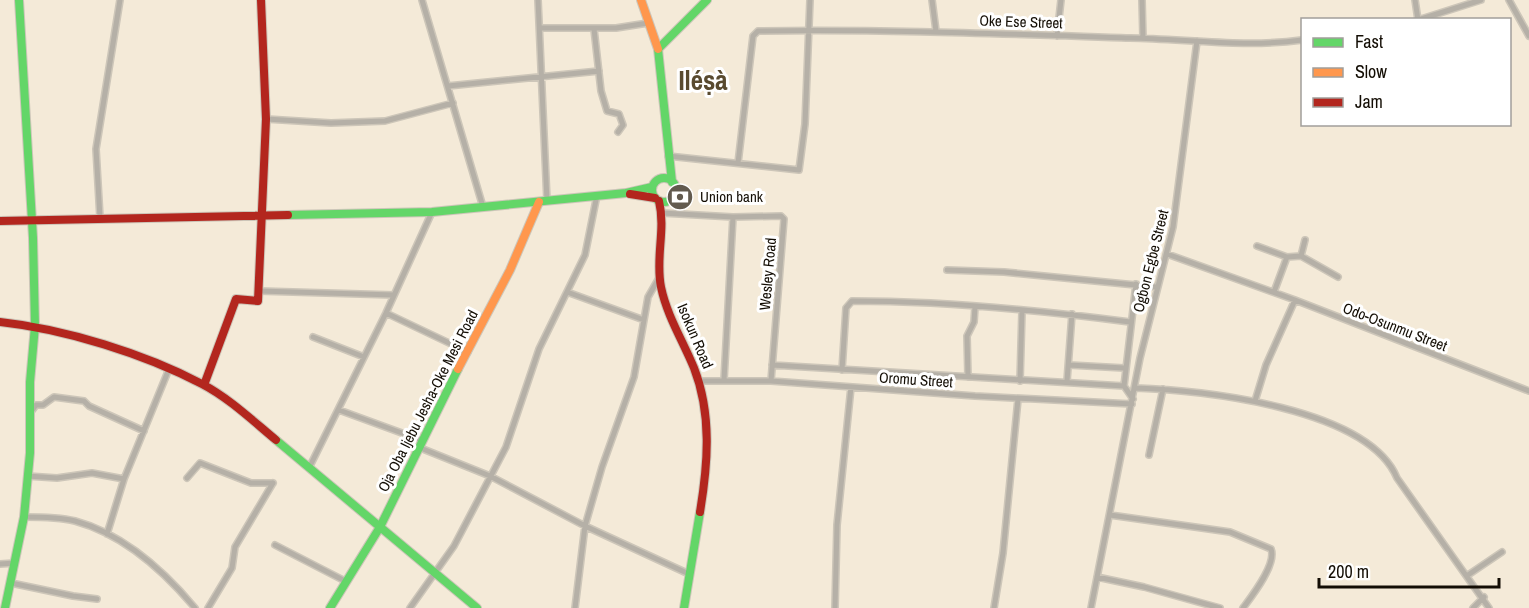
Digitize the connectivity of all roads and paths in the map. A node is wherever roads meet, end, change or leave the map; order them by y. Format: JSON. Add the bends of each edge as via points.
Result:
{"nodes":[{"id":1,"x":19,"y":0,"type":"edge"},
{"id":2,"x":120,"y":0,"type":"edge"},
{"id":3,"x":261,"y":0,"type":"edge"},
{"id":4,"x":422,"y":0,"type":"edge"},
{"id":5,"x":538,"y":0,"type":"edge"},
{"id":6,"x":641,"y":0,"type":"edge"},
{"id":7,"x":707,"y":0,"type":"edge"},
{"id":8,"x":810,"y":0,"type":"edge"},
{"id":9,"x":932,"y":0,"type":"edge"},
{"id":10,"x":1061,"y":0,"type":"edge"},
{"id":11,"x":1142,"y":0,"type":"edge"},
{"id":12,"x":1415,"y":0,"type":"edge"},
{"id":13,"x":1481,"y":0,"type":"edge"},
{"id":14,"x":1509,"y":0,"type":"edge"},
{"id":15,"x":1418,"y":18,"type":"edge"},
{"id":16,"x":1424,"y":18,"type":"edge"},
{"id":17,"x":648,"y":23,"type":"junction"},
{"id":18,"x":541,"y":28,"type":"junction"},
{"id":19,"x":594,"y":29,"type":"junction"},
{"id":20,"x":810,"y":30,"type":"junction"},
{"id":21,"x":936,"y":31,"type":"junction"},
{"id":22,"x":1057,"y":36,"type":"junction"},
{"id":23,"x":1529,"y":36,"type":"edge"},
{"id":24,"x":1143,"y":38,"type":"junction"},
{"id":25,"x":1301,"y":40,"type":"edge"},
{"id":26,"x":1197,"y":41,"type":"junction"},
{"id":27,"x":658,"y":49,"type":"junction"},
{"id":28,"x":599,"y":71,"type":"junction"},
{"id":29,"x":540,"y":76,"type":"junction"},
{"id":30,"x":448,"y":86,"type":"junction"},
{"id":31,"x":453,"y":103,"type":"junction"},
{"id":32,"x":266,"y":119,"type":"junction"},
{"id":33,"x":618,"y":132,"type":"dead end"},
{"id":34,"x":668,"y":158,"type":"junction"},
{"id":35,"x":738,"y":163,"type":"junction"},
{"id":36,"x":658,"y":180,"type":"junction"},
{"id":37,"x":672,"y":182,"type":"junction"},
{"id":38,"x":652,"y":187,"type":"junction"},
{"id":39,"x":626,"y":193,"type":"junction"},
{"id":40,"x":597,"y":195,"type":"junction"},
{"id":41,"x":671,"y":198,"type":"junction"},
{"id":42,"x":657,"y":199,"type":"junction"},
{"id":43,"x":543,"y":201,"type":"junction"},
{"id":44,"x":483,"y":207,"type":"junction"},
{"id":45,"x":432,"y":212,"type":"junction"},
{"id":46,"x":662,"y":213,"type":"junction"},
{"id":47,"x":262,"y":217,"type":"junction"},
{"id":48,"x":733,"y":217,"type":"junction"},
{"id":49,"x":100,"y":218,"type":"junction"},
{"id":50,"x":32,"y":219,"type":"junction"},
{"id":51,"x":0,"y":221,"type":"edge"},
{"id":52,"x":1305,"y":240,"type":"dead end"},
{"id":53,"x":1257,"y":246,"type":"dead end"},
{"id":54,"x":1167,"y":254,"type":"junction"},
{"id":55,"x":1301,"y":256,"type":"junction"},
{"id":56,"x":1287,"y":257,"type":"junction"},
{"id":57,"x":947,"y":270,"type":"dead end"},
{"id":58,"x":1338,"y":277,"type":"dead end"},
{"id":59,"x":659,"y":278,"type":"junction"},
{"id":60,"x":1136,"y":284,"type":"junction"},
{"id":61,"x":1156,"y":287,"type":"junction"},
{"id":62,"x":259,"y":291,"type":"junction"},
{"id":63,"x":567,"y":291,"type":"junction"},
{"id":64,"x":1274,"y":292,"type":"junction"},
{"id":65,"x":394,"y":295,"type":"junction"},
{"id":66,"x":1295,"y":300,"type":"junction"},
{"id":67,"x":975,"y":307,"type":"junction"},
{"id":68,"x":1022,"y":311,"type":"junction"},
{"id":69,"x":386,"y":313,"type":"junction"},
{"id":70,"x":1072,"y":314,"type":"junction"},
{"id":71,"x":644,"y":320,"type":"junction"},
{"id":72,"x":0,"y":322,"type":"edge"},
{"id":73,"x":1130,"y":322,"type":"junction"},
{"id":74,"x":35,"y":326,"type":"junction"},
{"id":75,"x":313,"y":337,"type":"dead end"},
{"id":76,"x":468,"y":352,"type":"junction"},
{"id":77,"x":364,"y":357,"type":"junction"},
{"id":78,"x":1069,"y":364,"type":"junction"},
{"id":79,"x":772,"y":365,"type":"junction"},
{"id":80,"x":1124,"y":368,"type":"junction"},
{"id":81,"x":169,"y":369,"type":"junction"},
{"id":82,"x":842,"y":370,"type":"junction"},
{"id":83,"x":968,"y":377,"type":"junction"},
{"id":84,"x":724,"y":380,"type":"junction"},
{"id":85,"x":699,"y":381,"type":"junction"},
{"id":86,"x":771,"y":381,"type":"junction"},
{"id":87,"x":1020,"y":381,"type":"junction"},
{"id":88,"x":1067,"y":381,"type":"junction"},
{"id":89,"x":204,"y":385,"type":"junction"},
{"id":90,"x":1124,"y":386,"type":"junction"},
{"id":91,"x":851,"y":387,"type":"junction"},
{"id":92,"x":1136,"y":388,"type":"junction"},
{"id":93,"x":1163,"y":389,"type":"junction"},
{"id":94,"x":1529,"y":391,"type":"edge"},
{"id":95,"x":1018,"y":399,"type":"junction"},
{"id":96,"x":1132,"y":401,"type":"junction"},
{"id":97,"x":1255,"y":401,"type":"junction"},
{"id":98,"x":339,"y":410,"type":"junction"},
{"id":99,"x":30,"y":413,"type":"junction"},
{"id":100,"x":144,"y":431,"type":"junction"},
{"id":101,"x":420,"y":443,"type":"junction"},
{"id":102,"x":1149,"y":455,"type":"dead end"},
{"id":103,"x":309,"y":468,"type":"junction"},
{"id":104,"x":27,"y":476,"type":"junction"},
{"id":105,"x":490,"y":476,"type":"junction"},
{"id":106,"x":187,"y":478,"type":"dead end"},
{"id":107,"x":124,"y":479,"type":"junction"},
{"id":108,"x":1110,"y":515,"type":"junction"},
{"id":109,"x":24,"y":517,"type":"junction"},
{"id":110,"x":585,"y":526,"type":"junction"},
{"id":111,"x":380,"y":527,"type":"junction"},
{"id":112,"x":107,"y":534,"type":"junction"},
{"id":113,"x":275,"y":545,"type":"dead end"},
{"id":114,"x":1502,"y":552,"type":"dead end"},
{"id":115,"x":15,"y":563,"type":"junction"},
{"id":116,"x":0,"y":564,"type":"edge"},
{"id":117,"x":435,"y":572,"type":"junction"},
{"id":118,"x":689,"y":573,"type":"junction"},
{"id":119,"x":1468,"y":575,"type":"junction"},
{"id":120,"x":1097,"y":577,"type":"junction"},
{"id":121,"x":345,"y":582,"type":"junction"},
{"id":122,"x":11,"y":583,"type":"junction"},
{"id":123,"x":1484,"y":597,"type":"junction"},
{"id":124,"x":97,"y":598,"type":"dead end"},
{"id":125,"x":5,"y":608,"type":"edge"},
{"id":126,"x":195,"y":608,"type":"edge"},
{"id":127,"x":208,"y":608,"type":"edge"},
{"id":128,"x":330,"y":608,"type":"edge"},
{"id":129,"x":410,"y":608,"type":"edge"},
{"id":130,"x":477,"y":608,"type":"edge"},
{"id":131,"x":575,"y":608,"type":"edge"},
{"id":132,"x":684,"y":608,"type":"edge"},
{"id":133,"x":835,"y":608,"type":"edge"},
{"id":134,"x":994,"y":608,"type":"edge"},
{"id":135,"x":1091,"y":608,"type":"edge"},
{"id":136,"x":1220,"y":608,"type":"edge"},
{"id":137,"x":1243,"y":608,"type":"edge"},
{"id":138,"x":1473,"y":608,"type":"edge"},
{"id":139,"x":1490,"y":608,"type":"edge"}],
"edges":[{"from":1,"to":50,"type":"main road"},
{"from":2,"to":49,"type":"street","via":[[96,149]]},
{"from":3,"to":32,"type":"main road"},
{"from":4,"to":30,"type":"street"},
{"from":5,"to":18,"type":"street"},
{"from":6,"to":17,"type":"main road"},
{"from":7,"to":27,"type":"main road"},
{"from":8,"to":20,"type":"street"},
{"from":9,"to":21,"type":"street"},
{"from":10,"to":22,"type":"street"},
{"from":11,"to":24,"type":"street"},
{"from":12,"to":15,"type":"street"},
{"from":13,"to":16,"type":"street"},
{"from":14,"to":23,"type":"street"},
{"from":17,"to":19,"type":"street"},
{"from":17,"to":27,"type":"main road"},
{"from":18,"to":19,"type":"street"},
{"from":18,"to":29,"type":"street"},
{"from":19,"to":28,"type":"street"},
{"from":20,"to":21,"type":"street","name":"Oke Ese Street"},
{"from":20,"to":35,"type":"street","name":"Oke Ese Street","via":[[755,33]]},
{"from":20,"to":35,"type":"street","via":[[800,167],[796,172]]},
{"from":21,"to":22,"type":"street","name":"Oke Ese Street"},
{"from":22,"to":24,"type":"street","name":"Oke Ese Street"},
{"from":24,"to":26,"type":"street","name":"Oke Ese Street"},
{"from":25,"to":26,"type":"street","name":"Oke Ese Street"},
{"from":26,"to":54,"type":"street","name":"Ogbon Egbe Street"},
{"from":27,"to":34,"type":"main road"},
{"from":28,"to":29,"type":"street"},
{"from":28,"to":33,"type":"street","via":[[604,106],[619,114],[623,125]]},
{"from":29,"to":30,"type":"street"},
{"from":29,"to":43,"type":"street"},
{"from":30,"to":31,"type":"street"},
{"from":31,"to":32,"type":"street","via":[[385,121]]},
{"from":31,"to":44,"type":"street"},
{"from":32,"to":47,"type":"main road"},
{"from":34,"to":35,"type":"street"},
{"from":34,"to":36,"type":"main road"},
{"from":34,"to":37,"type":"main road"},
{"from":36,"to":37,"type":"main road"},
{"from":36,"to":38,"type":"main road"},
{"from":37,"to":41,"type":"main road","via":[[675,191]]},
{"from":38,"to":39,"type":"main road"},
{"from":38,"to":42,"type":"main road"},
{"from":39,"to":40,"type":"main road"},
{"from":39,"to":42,"type":"main road"},
{"from":40,"to":43,"type":"main road"},
{"from":40,"to":63,"type":"street","via":[[585,255]]},
{"from":41,"to":42,"type":"main road"},
{"from":41,"to":46,"type":"main road"},
{"from":42,"to":46,"type":"main road"},
{"from":43,"to":44,"type":"main road"},
{"from":43,"to":76,"type":"main road","name":"Oja Oba Ijebu Jesha-Oke Mesi Road"},
{"from":44,"to":45,"type":"main road"},
{"from":45,"to":47,"type":"main road"},
{"from":45,"to":65,"type":"street"},
{"from":46,"to":48,"type":"street","name":"Wesley Road"},
{"from":46,"to":59,"type":"main road","name":"Isokun Road"},
{"from":47,"to":49,"type":"main road"},
{"from":47,"to":62,"type":"main road"},
{"from":48,"to":79,"type":"street","name":"Wesley Road","via":[[784,219]]},
{"from":48,"to":84,"type":"street"},
{"from":49,"to":50,"type":"main road"},
{"from":50,"to":51,"type":"main road"},
{"from":50,"to":74,"type":"main road"},
{"from":52,"to":55,"type":"street"},
{"from":53,"to":56,"type":"street"},
{"from":54,"to":61,"type":"street","name":"Ogbon Egbe Street"},
{"from":54,"to":64,"type":"street","name":"Odo-Osunmu Street"},
{"from":55,"to":56,"type":"street"},
{"from":55,"to":58,"type":"street"},
{"from":56,"to":64,"type":"street"},
{"from":57,"to":60,"type":"street"},
{"from":59,"to":71,"type":"street","via":[[648,297]]},
{"from":59,"to":85,"type":"main road","name":"Isokun Road"},
{"from":60,"to":61,"type":"street"},
{"from":60,"to":73,"type":"street"},
{"from":61,"to":92,"type":"street","name":"Ogbon Egbe Street"},
{"from":62,"to":65,"type":"street"},
{"from":62,"to":89,"type":"main road","via":[[258,300],[236,299]]},
{"from":63,"to":71,"type":"street"},
{"from":63,"to":105,"type":"street","via":[[539,349],[506,447]]},
{"from":64,"to":66,"type":"street","name":"Odo-Osunmu Street"},
{"from":65,"to":69,"type":"street"},
{"from":66,"to":94,"type":"street","name":"Odo-Osunmu Street"},
{"from":66,"to":97,"type":"street","via":[[1266,365]]},
{"from":67,"to":68,"type":"street"},
{"from":67,"to":82,"type":"street","via":[[884,301],[849,303]]},
{"from":67,"to":83,"type":"street","via":[[974,322],[967,336]]},
{"from":68,"to":70,"type":"street"},
{"from":68,"to":87,"type":"street"},
{"from":69,"to":76,"type":"street"},
{"from":69,"to":77,"type":"street"},
{"from":70,"to":73,"type":"street"},
{"from":70,"to":78,"type":"street"},
{"from":71,"to":110,"type":"street","via":[[634,377]]},
{"from":72,"to":74,"type":"main road"},
{"from":73,"to":80,"type":"street"},
{"from":74,"to":81,"type":"main road"},
{"from":74,"to":99,"type":"main road"},
{"from":75,"to":77,"type":"street"},
{"from":76,"to":101,"type":"main road","name":"Oja Oba Ijebu Jesha-Oke Mesi Road"},
{"from":77,"to":98,"type":"street"},
{"from":78,"to":80,"type":"street"},
{"from":78,"to":88,"type":"street"},
{"from":79,"to":82,"type":"street"},
{"from":79,"to":86,"type":"street","name":"Wesley Road"},
{"from":80,"to":90,"type":"street"},
{"from":81,"to":89,"type":"main road"},
{"from":81,"to":100,"type":"street"},
{"from":82,"to":83,"type":"street"},
{"from":83,"to":87,"type":"street"},
{"from":84,"to":85,"type":"street","name":"Oromu Street"},
{"from":84,"to":86,"type":"street","name":"Oromu Street"},
{"from":85,"to":118,"type":"main road","name":"Isokun Road","via":[[708,425]]},
{"from":86,"to":91,"type":"street","name":"Oromu Street"},
{"from":87,"to":88,"type":"street"},
{"from":88,"to":90,"type":"street"},
{"from":89,"to":103,"type":"main road"},
{"from":90,"to":96,"type":"street"},
{"from":91,"to":95,"type":"street","name":"Oromu Street"},
{"from":91,"to":133,"type":"street","via":[[837,525]]},
{"from":92,"to":93,"type":"street"},
{"from":92,"to":96,"type":"street","name":"Ogbon Egbe Street"},
{"from":93,"to":97,"type":"street"},
{"from":93,"to":102,"type":"street"},
{"from":95,"to":96,"type":"street","name":"Oromu Street"},
{"from":95,"to":134,"type":"street"},
{"from":96,"to":108,"type":"street","name":"Ogbon Egbe Street"},
{"from":97,"to":119,"type":"street","via":[[1349,431],[1392,465]]},
{"from":98,"to":101,"type":"street"},
{"from":98,"to":103,"type":"street"},
{"from":99,"to":100,"type":"street","via":[[36,405],[54,397],[84,401]]},
{"from":99,"to":104,"type":"main road"},
{"from":100,"to":107,"type":"street"},
{"from":101,"to":105,"type":"street"},
{"from":101,"to":111,"type":"main road","name":"Oja Oba Ijebu Jesha-Oke Mesi Road"},
{"from":103,"to":111,"type":"main road"},
{"from":104,"to":107,"type":"street","via":[[57,478],[92,473]]},
{"from":104,"to":109,"type":"main road"},
{"from":105,"to":110,"type":"street"},
{"from":105,"to":117,"type":"street","via":[[454,546]]},
{"from":106,"to":127,"type":"street","via":[[200,463],[251,483],[273,483],[235,547],[232,568]]},
{"from":107,"to":112,"type":"street"},
{"from":108,"to":120,"type":"street"},
{"from":108,"to":137,"type":"street","via":[[1230,532],[1271,549],[1273,557]]},
{"from":109,"to":112,"type":"street","via":[[74,520]]},
{"from":109,"to":115,"type":"main road"},
{"from":110,"to":118,"type":"street"},
{"from":110,"to":131,"type":"street"},
{"from":111,"to":117,"type":"main road"},
{"from":111,"to":121,"type":"main road","name":"Oja Oba Ijebu Jesha-Oke Mesi Road"},
{"from":112,"to":126,"type":"street","via":[[150,563]]},
{"from":113,"to":121,"type":"street"},
{"from":114,"to":119,"type":"street"},
{"from":115,"to":116,"type":"street"},
{"from":115,"to":122,"type":"main road"},
{"from":117,"to":129,"type":"street"},
{"from":117,"to":130,"type":"main road"},
{"from":118,"to":132,"type":"main road"},
{"from":119,"to":123,"type":"street"},
{"from":120,"to":135,"type":"street"},
{"from":120,"to":136,"type":"street"},
{"from":121,"to":128,"type":"main road","name":"Oja Oba Ijebu Jesha-Oke Mesi Road"},
{"from":122,"to":124,"type":"street"},
{"from":122,"to":125,"type":"main road"},
{"from":123,"to":138,"type":"street"},
{"from":123,"to":139,"type":"street"}]}
